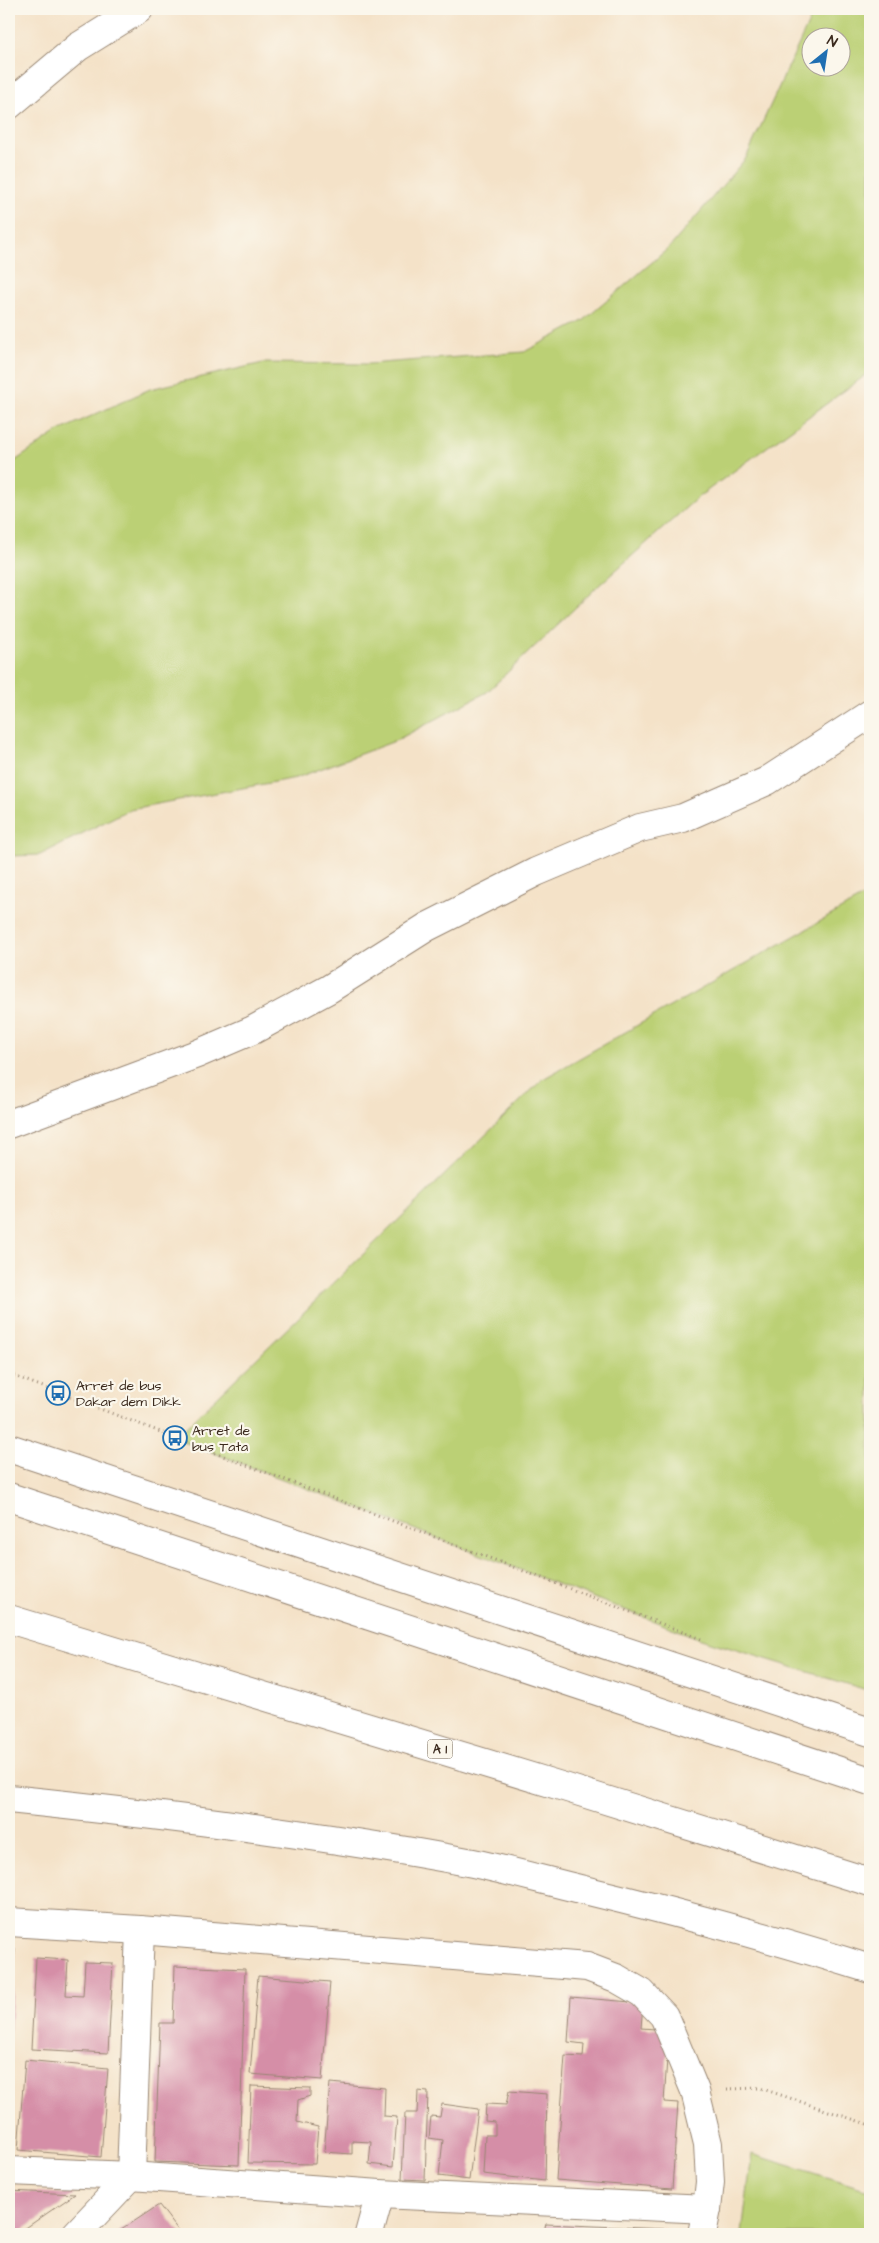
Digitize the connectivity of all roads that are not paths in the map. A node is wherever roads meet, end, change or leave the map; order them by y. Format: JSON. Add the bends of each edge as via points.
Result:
{"nodes":[{"id":1,"x":139,"y":9,"type":"edge"},
{"id":2,"x":9,"y":105,"type":"edge"},
{"id":3,"x":870,"y":714,"type":"edge"},
{"id":4,"x":9,"y":1124,"type":"edge"},
{"id":5,"x":9,"y":1448,"type":"edge"},
{"id":6,"x":9,"y":1497,"type":"edge"},
{"id":7,"x":9,"y":1620,"type":"edge"},
{"id":8,"x":870,"y":1732,"type":"edge"},
{"id":9,"x":870,"y":1781,"type":"edge"},
{"id":10,"x":9,"y":1799,"type":"edge"},
{"id":11,"x":870,"y":1882,"type":"edge"},
{"id":12,"x":9,"y":1922,"type":"edge"},
{"id":13,"x":140,"y":1930,"type":"junction"},
{"id":14,"x":870,"y":1969,"type":"edge"},
{"id":15,"x":9,"y":2171,"type":"edge"},
{"id":16,"x":131,"y":2176,"type":"junction"},
{"id":17,"x":380,"y":2194,"type":"junction"},
{"id":18,"x":704,"y":2222,"type":"edge"},
{"id":19,"x":76,"y":2234,"type":"edge"},
{"id":20,"x":369,"y":2234,"type":"edge"}],
"edges":[{"from":1,"to":2,"type":"main road","via":[[78,47]]},
{"from":3,"to":4,"type":"main road","via":[[767,781],[683,818],[640,828],[536,872],[427,927],[329,989],[253,1030]]},
{"from":5,"to":8,"type":"main road"},
{"from":6,"to":9,"type":"main road"},
{"from":7,"to":11,"type":"main road","number":"A 1"},
{"from":10,"to":14,"type":"main road","via":[[283,1832],[474,1864],[649,1905]]},
{"from":12,"to":13,"type":"main road"},
{"from":13,"to":16,"type":"main road"},
{"from":13,"to":18,"type":"main road","via":[[587,1967],[616,1978],[642,1993],[664,2016],[695,2090],[708,2144],[710,2182]]},
{"from":15,"to":16,"type":"main road"},
{"from":16,"to":17,"type":"main road"},
{"from":16,"to":19,"type":"main road"},
{"from":17,"to":18,"type":"main road"},
{"from":17,"to":20,"type":"main road"}]}
